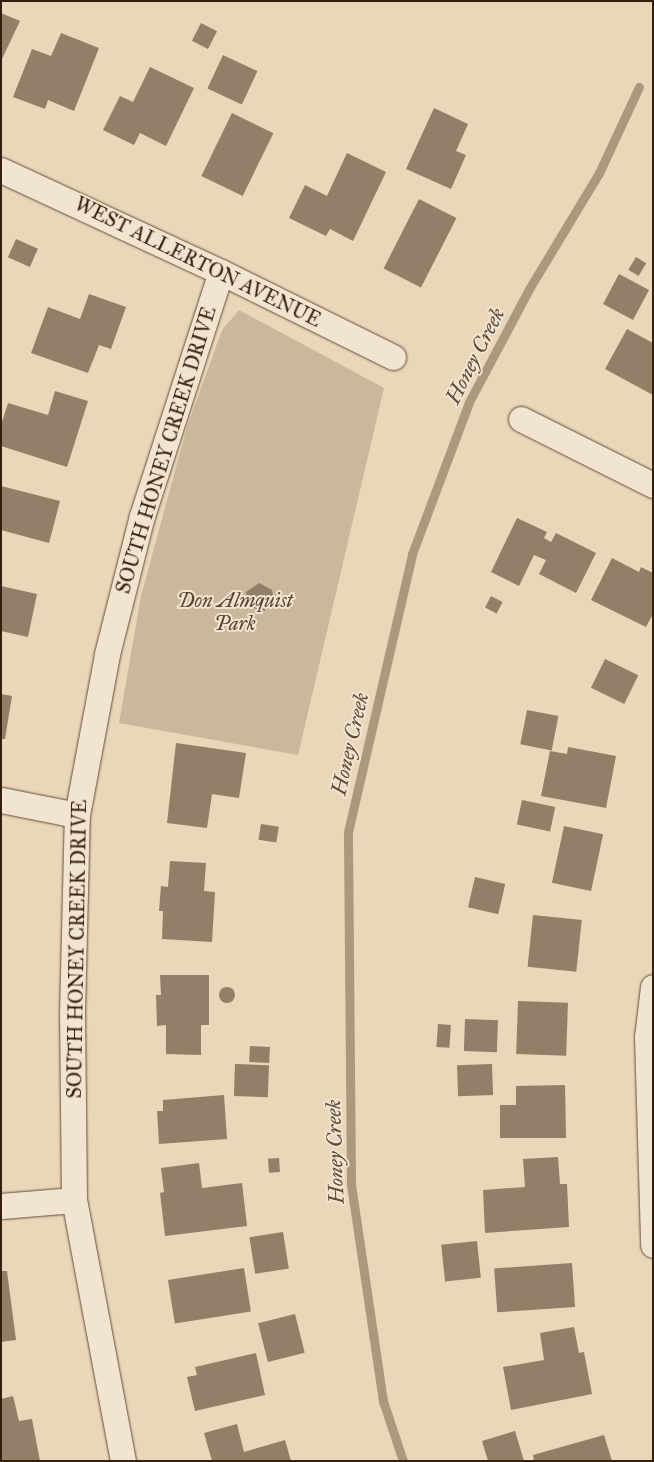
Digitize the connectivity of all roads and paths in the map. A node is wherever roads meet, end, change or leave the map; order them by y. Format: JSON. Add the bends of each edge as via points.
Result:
{"nodes":[{"id":1,"x":1,"y":170,"type":"edge"},
{"id":2,"x":221,"y":272,"type":"junction"},
{"id":3,"x":393,"y":357,"type":"dead end"},
{"id":4,"x":521,"y":419,"type":"dead end"},
{"id":5,"x":653,"y":485,"type":"edge"},
{"id":6,"x":1,"y":800,"type":"edge"},
{"id":7,"x":77,"y":815,"type":"junction"},
{"id":8,"x":653,"y":986,"type":"edge"},
{"id":9,"x":650,"y":1038,"type":"edge"},
{"id":10,"x":74,"y":1200,"type":"junction"},
{"id":11,"x":1,"y":1206,"type":"edge"},
{"id":12,"x":653,"y":1244,"type":"edge"},
{"id":13,"x":123,"y":1461,"type":"edge"}],
"edges":[{"from":1,"to":2,"type":"street","name":"WEST ALLERTON AVENUE"},
{"from":2,"to":3,"type":"street","name":"WEST ALLERTON AVENUE"},
{"from":2,"to":7,"type":"street","name":"SOUTH HONEY CREEK DRIVE","via":[[142,516],[107,654]]},
{"from":4,"to":5,"type":"street"},
{"from":6,"to":7,"type":"street"},
{"from":7,"to":10,"type":"street","name":"SOUTH HONEY CREEK DRIVE","via":[[72,1014]]},
{"from":8,"to":9,"type":"street"},
{"from":9,"to":12,"type":"street"},
{"from":10,"to":11,"type":"street"},
{"from":10,"to":13,"type":"street","name":"SOUTH HONEY CREEK DRIVE"}]}
